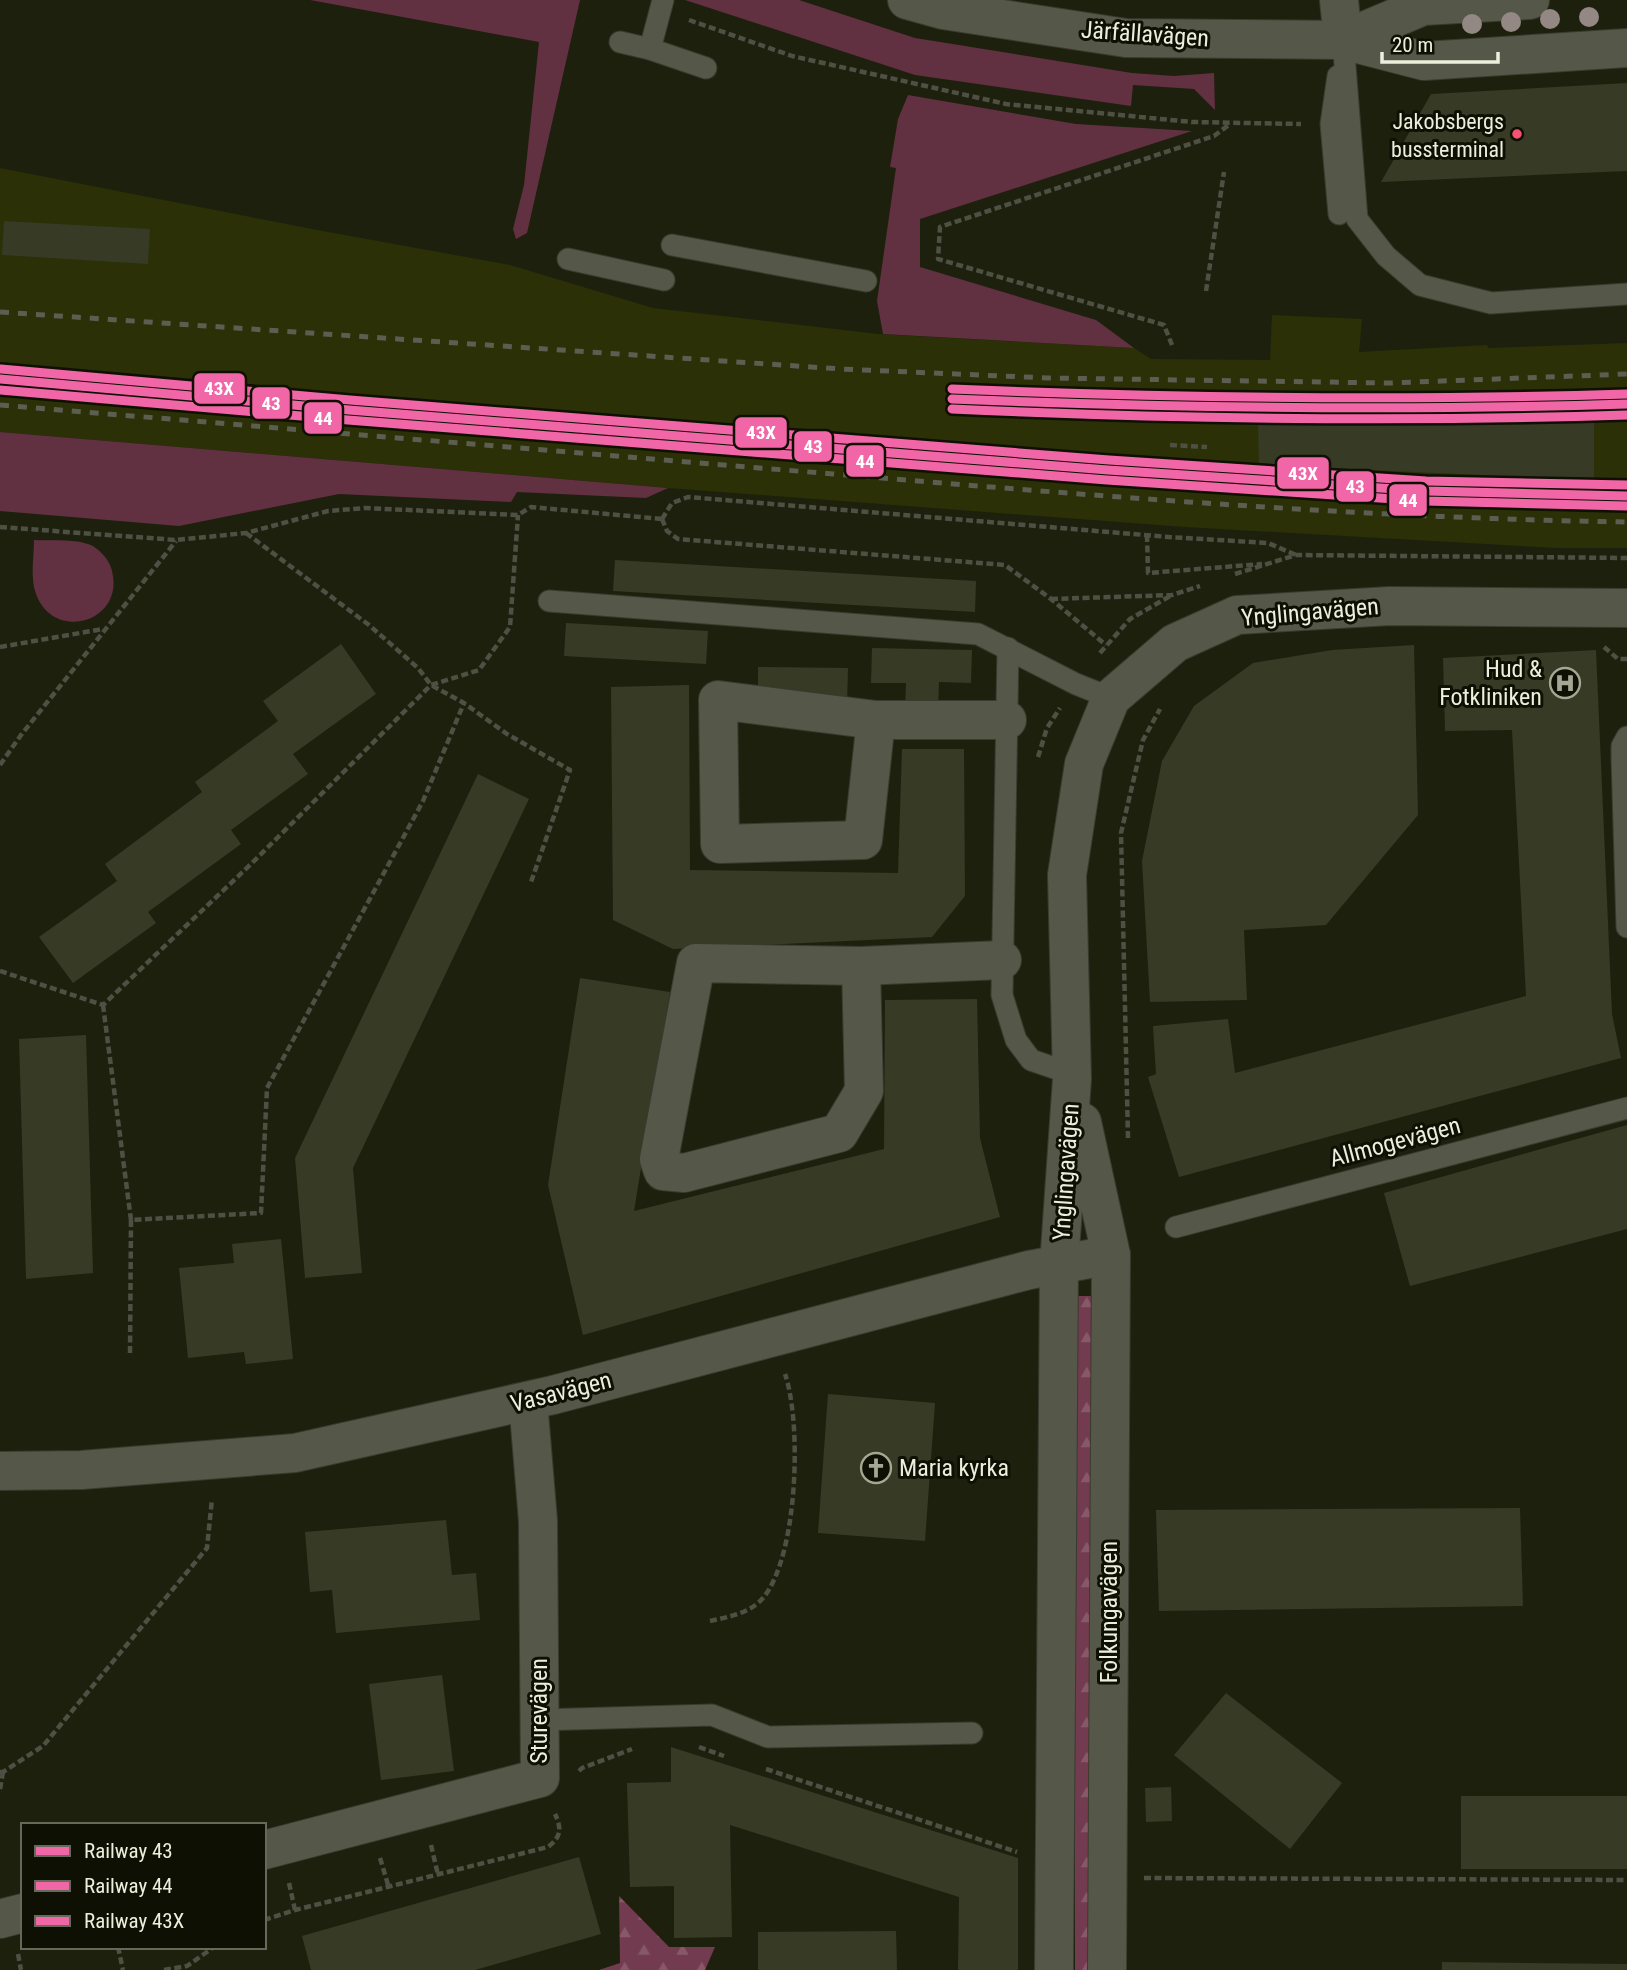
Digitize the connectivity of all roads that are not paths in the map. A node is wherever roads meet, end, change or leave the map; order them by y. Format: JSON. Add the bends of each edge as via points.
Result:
{"nodes":[{"id":1,"x":907,"y":0,"type":"edge"},
{"id":2,"x":1339,"y":0,"type":"edge"},
{"id":3,"x":1530,"y":0,"type":"edge"},
{"id":4,"x":662,"y":5,"type":"edge"},
{"id":5,"x":1343,"y":40,"type":"junction"},
{"id":6,"x":620,"y":42,"type":"dead end"},
{"id":7,"x":650,"y":48,"type":"junction"},
{"id":8,"x":1627,"y":48,"type":"edge"},
{"id":9,"x":706,"y":68,"type":"dead end"},
{"id":10,"x":1339,"y":214,"type":"dead end"},
{"id":11,"x":671,"y":245,"type":"dead end"},
{"id":12,"x":568,"y":259,"type":"dead end"},
{"id":13,"x":664,"y":280,"type":"dead end"},
{"id":14,"x":866,"y":281,"type":"dead end"},
{"id":15,"x":1627,"y":294,"type":"edge"},
{"id":16,"x":549,"y":601,"type":"dead end"},
{"id":17,"x":1627,"y":608,"type":"edge"},
{"id":18,"x":1008,"y":648,"type":"junction"},
{"id":19,"x":1111,"y":698,"type":"junction"},
{"id":20,"x":876,"y":720,"type":"junction"},
{"id":21,"x":1007,"y":720,"type":"junction"},
{"id":22,"x":1627,"y":737,"type":"edge"},
{"id":23,"x":1627,"y":927,"type":"edge"},
{"id":24,"x":1003,"y":960,"type":"junction"},
{"id":25,"x":861,"y":965,"type":"junction"},
{"id":26,"x":1072,"y":1076,"type":"junction"},
{"id":27,"x":1627,"y":1108,"type":"edge"},
{"id":28,"x":1176,"y":1227,"type":"dead end"},
{"id":29,"x":1111,"y":1255,"type":"junction"},
{"id":30,"x":1059,"y":1265,"type":"junction"},
{"id":31,"x":528,"y":1401,"type":"junction"},
{"id":32,"x":0,"y":1471,"type":"edge"},
{"id":33,"x":539,"y":1720,"type":"junction"},
{"id":34,"x":972,"y":1733,"type":"dead end"},
{"id":35,"x":275,"y":1862,"type":"edge"},
{"id":36,"x":21,"y":1914,"type":"edge"},
{"id":37,"x":0,"y":1919,"type":"edge"},
{"id":38,"x":1054,"y":1970,"type":"edge"},
{"id":39,"x":1107,"y":1970,"type":"edge"}],
"edges":[{"from":1,"to":5,"type":"street","name":"Järfällavägen","via":[[943,10],[1126,38]]},
{"from":2,"to":5,"type":"street"},
{"from":3,"to":5,"type":"street","name":"Järfällavägen","via":[[1423,6]]},
{"from":4,"to":7,"type":"lane"},
{"from":5,"to":8,"type":"street","name":"Järfällavägen","via":[[1424,61]]},
{"from":5,"to":10,"type":"lane","via":[[1331,124]]},
{"from":5,"to":15,"type":"lane","via":[[1357,219],[1386,256],[1420,285],[1491,303]]},
{"from":6,"to":7,"type":"lane"},
{"from":7,"to":9,"type":"lane"},
{"from":11,"to":14,"type":"lane"},
{"from":12,"to":13,"type":"lane"},
{"from":16,"to":18,"type":"lane","via":[[978,634]]},
{"from":17,"to":19,"type":"street","name":"Ynglingavägen","via":[[1390,606],[1237,615],[1175,643]]},
{"from":18,"to":19,"type":"lane"},
{"from":18,"to":21,"type":"lane"},
{"from":19,"to":26,"type":"street","name":"Ynglingavägen","via":[[1084,765],[1067,875]]},
{"from":20,"to":20,"type":"street","via":[[863,840],[720,844],[718,700]]},
{"from":20,"to":21,"type":"street"},
{"from":21,"to":24,"type":"lane"},
{"from":22,"to":23,"type":"lane","via":[[1622,746]]},
{"from":24,"to":25,"type":"street"},
{"from":24,"to":26,"type":"lane","via":[[1002,995],[1016,1040],[1031,1060]]},
{"from":25,"to":25,"type":"street","via":[[864,1091],[839,1133],[684,1173],[663,1171],[659,1159],[696,963]]},
{"from":26,"to":29,"type":"street","name":"Ynglingavägen"},
{"from":26,"to":30,"type":"street","name":"Ynglingavägen"},
{"from":27,"to":28,"type":"lane","name":"Allmogevägen"},
{"from":29,"to":30,"type":"street","name":"Vasavägen"},
{"from":29,"to":39,"type":"street","name":"Folkungavägen"},
{"from":30,"to":31,"type":"street","name":"Vasavägen"},
{"from":30,"to":38,"type":"street"},
{"from":31,"to":32,"type":"street","name":"Vasavägen","via":[[295,1453],[81,1470]]},
{"from":31,"to":33,"type":"street","name":"Sturevägen","via":[[538,1521]]},
{"from":33,"to":34,"type":"lane","via":[[712,1715],[768,1737]]},
{"from":33,"to":35,"type":"street","name":"Sturevägen","via":[[557,1778]]},
{"from":36,"to":37,"type":"street"}]}
